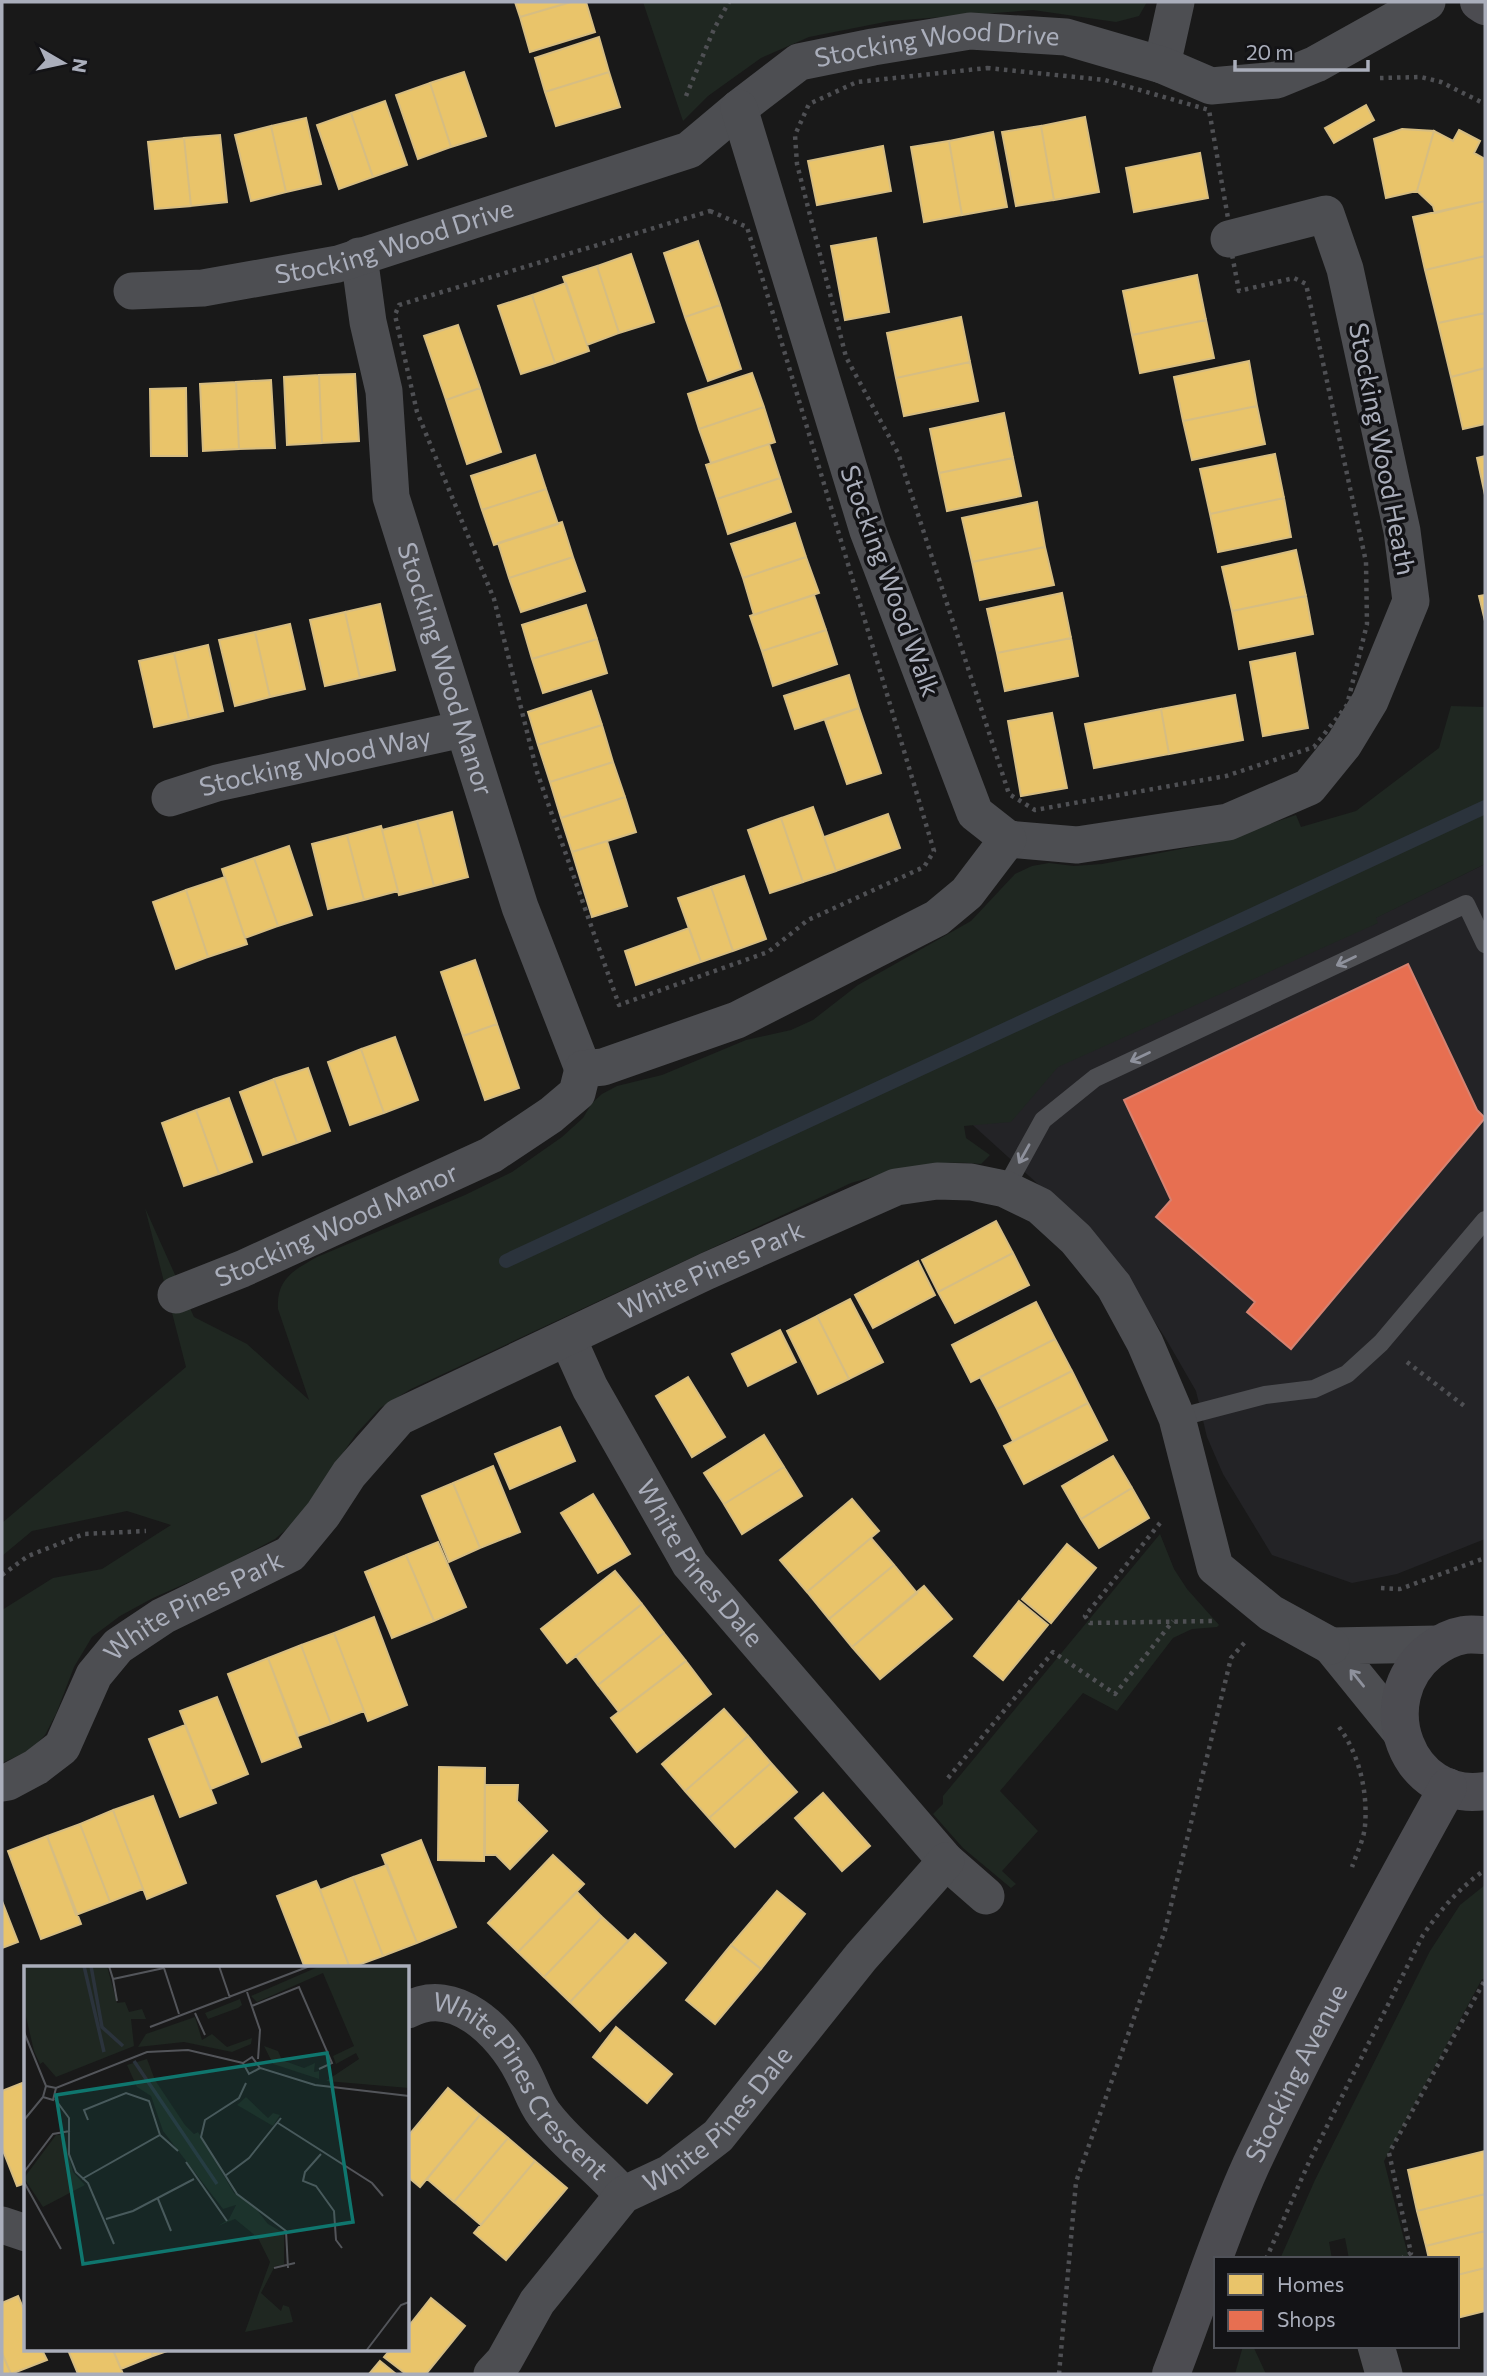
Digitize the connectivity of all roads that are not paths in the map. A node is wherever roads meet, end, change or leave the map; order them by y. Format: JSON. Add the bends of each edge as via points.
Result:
{"nodes":[{"id":1,"x":1176,"y":2,"type":"edge"},
{"id":2,"x":1427,"y":2,"type":"edge"},
{"id":3,"x":1479,"y":2,"type":"edge"},
{"id":4,"x":1485,"y":6,"type":"edge"},
{"id":5,"x":1162,"y":65,"type":"junction"},
{"id":6,"x":739,"y":108,"type":"junction"},
{"id":7,"x":1229,"y":239,"type":"road end"},
{"id":8,"x":359,"y":256,"type":"junction"},
{"id":9,"x":132,"y":291,"type":"dead end"},
{"id":10,"x":463,"y":729,"type":"junction"},
{"id":11,"x":170,"y":798,"type":"dead end"},
{"id":12,"x":1008,"y":839,"type":"junction"},
{"id":13,"x":1485,"y":944,"type":"edge"},
{"id":14,"x":583,"y":1069,"type":"junction"},
{"id":15,"x":1005,"y":1189,"type":"junction"},
{"id":16,"x":1485,"y":1220,"type":"edge"},
{"id":17,"x":176,"y":1295,"type":"dead end"},
{"id":18,"x":568,"y":1339,"type":"junction"},
{"id":19,"x":1177,"y":1418,"type":"junction"},
{"id":20,"x":1485,"y":1635,"type":"edge"},
{"id":21,"x":1438,"y":1644,"type":"junction"},
{"id":22,"x":1331,"y":1646,"type":"junction"},
{"id":23,"x":1400,"y":1731,"type":"junction"},
{"id":24,"x":2,"y":1783,"type":"edge"},
{"id":25,"x":1448,"y":1787,"type":"junction"},
{"id":26,"x":1485,"y":1791,"type":"edge"},
{"id":27,"x":946,"y":1861,"type":"junction"},
{"id":28,"x":986,"y":1896,"type":"dead end"},
{"id":29,"x":410,"y":2009,"type":"edge"},
{"id":30,"x":623,"y":2195,"type":"junction"},
{"id":31,"x":2,"y":2225,"type":"edge"},
{"id":32,"x":24,"y":2232,"type":"edge"},
{"id":33,"x":1377,"y":2348,"type":"edge"},
{"id":34,"x":492,"y":2374,"type":"edge"},
{"id":35,"x":1171,"y":2374,"type":"edge"},
{"id":36,"x":1384,"y":2374,"type":"edge"}],
"edges":[{"from":1,"to":5,"type":"street"},
{"from":2,"to":5,"type":"street","name":"Stocking Wood Drive","via":[[1316,64],[1277,80],[1211,86]]},
{"from":3,"to":4,"type":"street"},
{"from":5,"to":6,"type":"street","name":"Stocking Wood Drive","via":[[1066,37],[970,31],[799,62]]},
{"from":6,"to":8,"type":"street","name":"Stocking Wood Drive","via":[[689,150]]},
{"from":6,"to":12,"type":"street","name":"Stocking Wood Walk","via":[[868,531],[975,813]]},
{"from":7,"to":12,"type":"street","name":"Stocking Wood Heath","via":[[1326,214],[1345,269],[1402,531],[1411,601],[1370,701],[1344,744],[1309,787],[1228,822],[1077,845]]},
{"from":8,"to":9,"type":"street","name":"Stocking Wood Drive","via":[[338,264],[203,288]]},
{"from":8,"to":10,"type":"street","name":"Stocking Wood Manor","via":[[384,391],[391,497]]},
{"from":10,"to":11,"type":"street","name":"Stocking Wood Way","via":[[217,783]]},
{"from":10,"to":14,"type":"street","name":"Stocking Wood Manor","via":[[520,907]]},
{"from":12,"to":14,"type":"street","via":[[967,893],[937,918],[737,1020],[603,1067]]},
{"from":13,"to":15,"type":"lane","one_way":true,"via":[[1466,904],[1095,1078],[1044,1120]]},
{"from":14,"to":17,"type":"street","name":"Stocking Wood Manor","via":[[577,1093],[491,1155]]},
{"from":15,"to":18,"type":"street","name":"White Pines Park","via":[[937,1181],[896,1187]]},
{"from":15,"to":19,"type":"street","name":"White Pines Park","via":[[1040,1206],[1076,1239],[1114,1286]]},
{"from":16,"to":19,"type":"lane","via":[[1381,1343],[1347,1374],[1314,1389],[1265,1395]]},
{"from":18,"to":24,"type":"street","name":"White Pines Park","via":[[399,1417],[349,1474],[290,1554],[163,1616],[118,1646],[94,1675],[62,1747],[36,1767]]},
{"from":18,"to":27,"type":"street","name":"White Pines Dale","via":[[590,1388],[690,1564]]},
{"from":19,"to":22,"type":"street","name":"White Pines Park","via":[[1215,1567],[1271,1613]]},
{"from":20,"to":21,"type":"street","via":[[1462,1635]]},
{"from":21,"to":22,"type":"street"},
{"from":21,"to":23,"type":"street","via":[[1418,1660],[1405,1681],[1398,1706]]},
{"from":23,"to":22,"type":"street","one_way":true},
{"from":23,"to":25,"type":"street","via":[[1409,1755],[1426,1774]]},
{"from":25,"to":26,"type":"street"},
{"from":25,"to":35,"type":"street","name":"Stocking Avenue","via":[[1366,1936],[1251,2166]]},
{"from":27,"to":28,"type":"street","name":"White Pines Dale"},
{"from":27,"to":30,"type":"street","name":"White Pines Dale","via":[[861,1957],[718,2136],[670,2173]]},
{"from":29,"to":30,"type":"street","name":"White Pines Crescent","via":[[421,2003],[456,2005],[490,2025],[521,2068],[542,2112]]},
{"from":30,"to":34,"type":"street","name":"White Pines Dale","via":[[537,2302]]},
{"from":31,"to":32,"type":"street"},
{"from":33,"to":36,"type":"street"}]}
